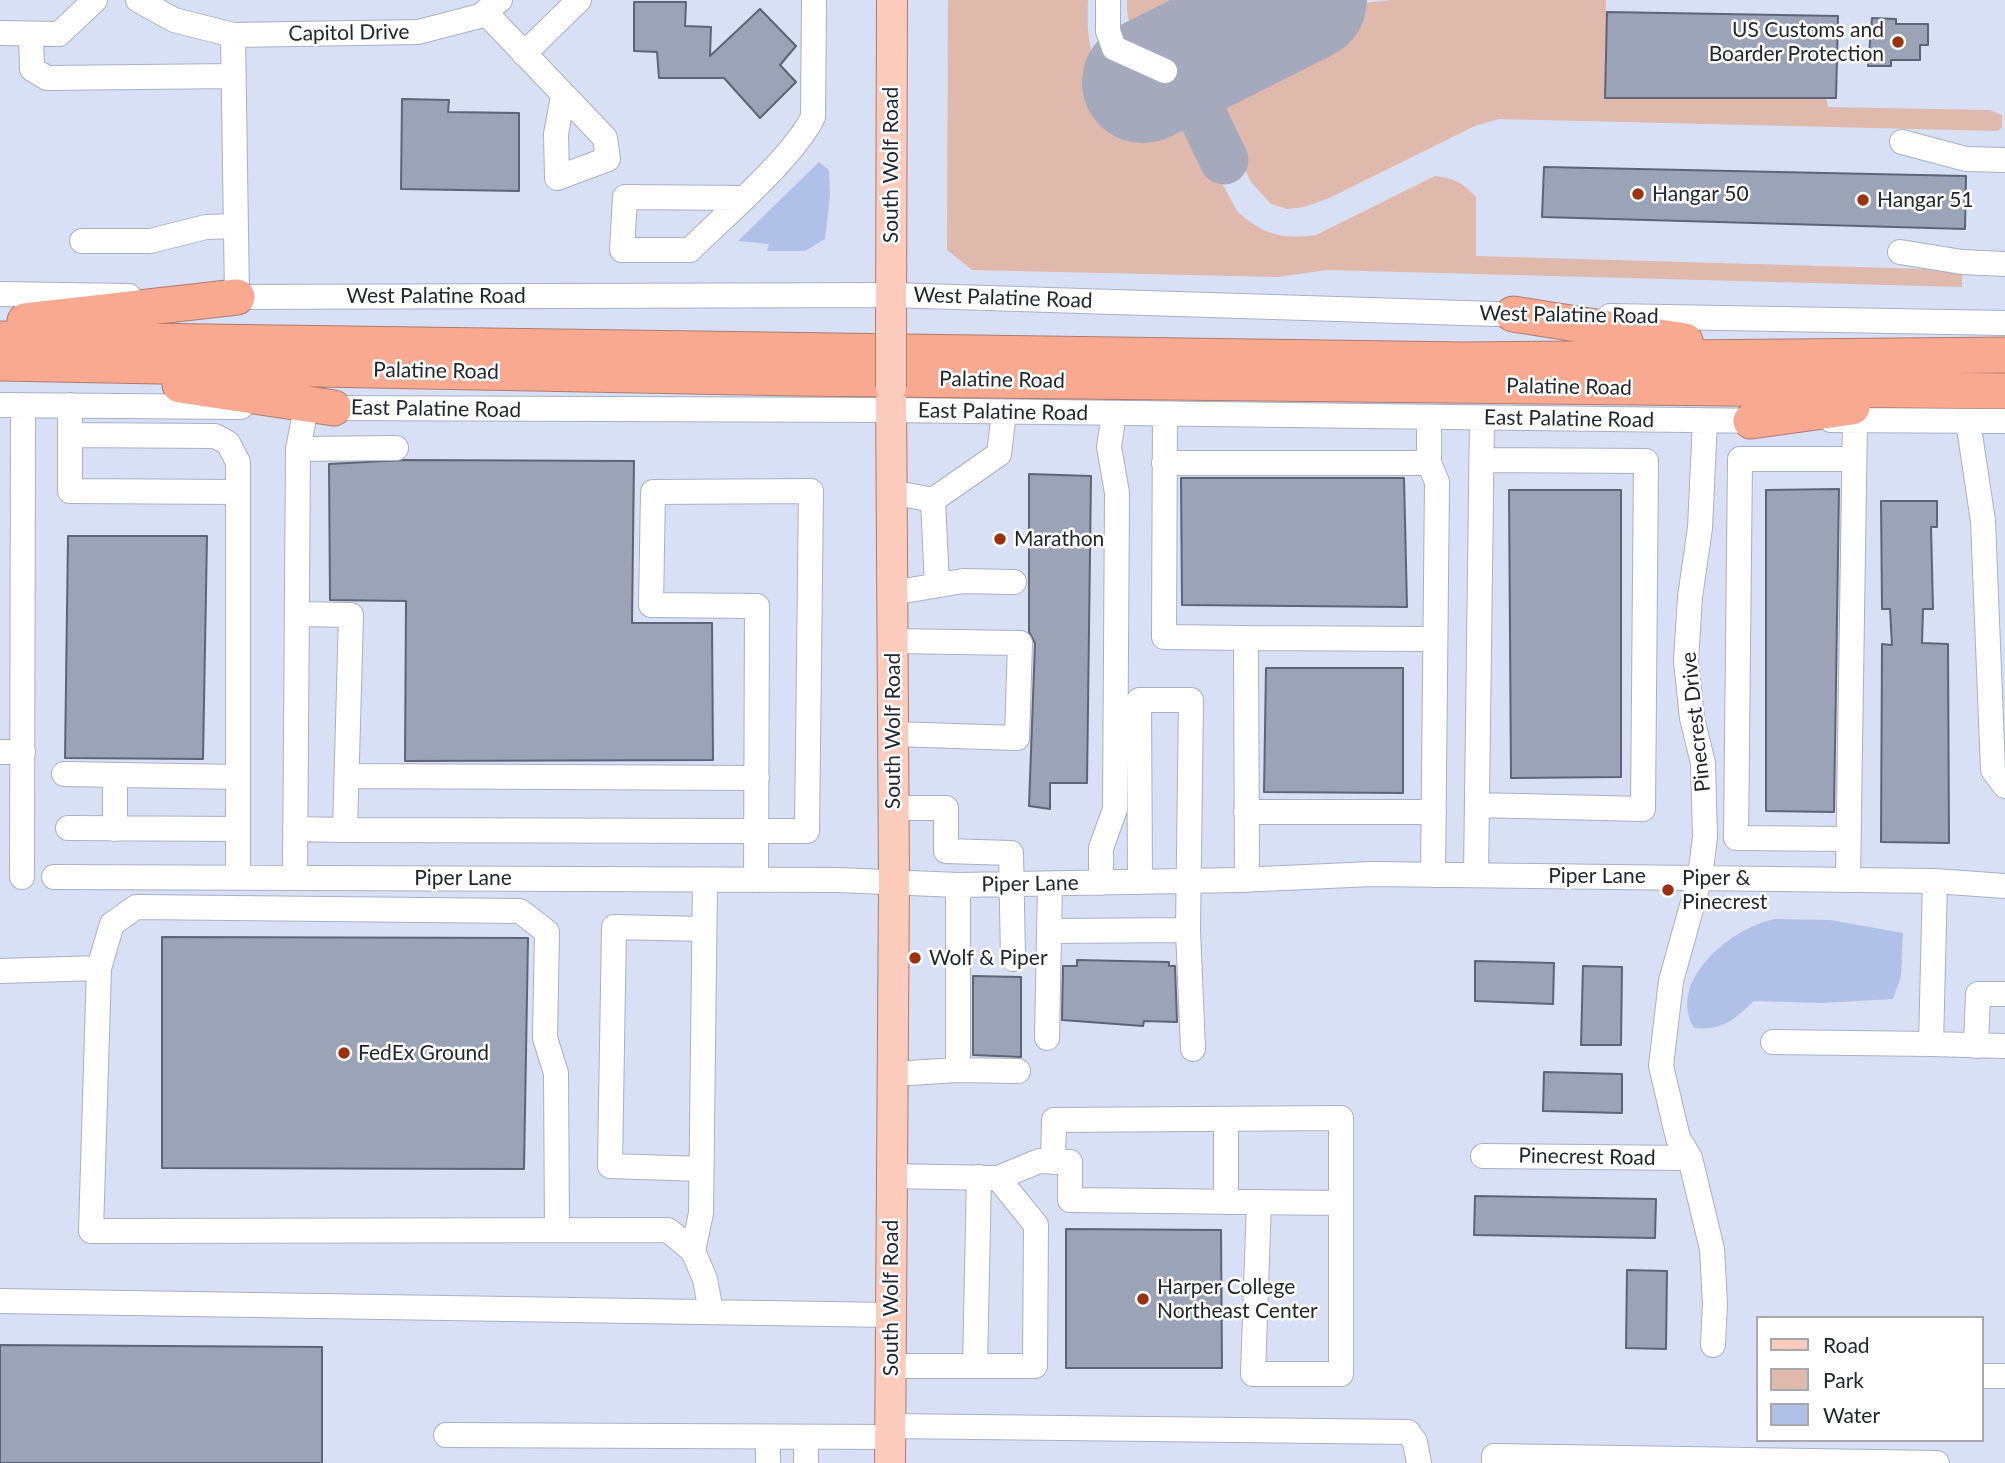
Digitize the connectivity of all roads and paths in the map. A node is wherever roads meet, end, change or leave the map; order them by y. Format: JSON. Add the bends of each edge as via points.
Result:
{"nodes":[{"id":1,"x":95,"y":0,"type":"edge"},
{"id":2,"x":138,"y":0,"type":"edge"},
{"id":3,"x":579,"y":0,"type":"edge"},
{"id":4,"x":814,"y":0,"type":"edge"},
{"id":5,"x":892,"y":0,"type":"edge"},
{"id":6,"x":1108,"y":0,"type":"edge"},
{"id":7,"x":171,"y":8,"type":"edge"},
{"id":8,"x":478,"y":8,"type":"edge"},
{"id":9,"x":0,"y":33,"type":"edge"},
{"id":10,"x":31,"y":34,"type":"junction"},
{"id":11,"x":233,"y":35,"type":"junction"},
{"id":12,"x":524,"y":54,"type":"junction"},
{"id":13,"x":1165,"y":71,"type":"dead end"},
{"id":14,"x":234,"y":76,"type":"junction"},
{"id":15,"x":564,"y":97,"type":"dead end"},
{"id":16,"x":1902,"y":142,"type":"dead end"},
{"id":17,"x":2005,"y":160,"type":"edge"},
{"id":18,"x":741,"y":198,"type":"junction"},
{"id":19,"x":236,"y":226,"type":"junction"},
{"id":20,"x":82,"y":241,"type":"dead end"},
{"id":21,"x":1900,"y":252,"type":"dead end"},
{"id":22,"x":2005,"y":264,"type":"edge"},
{"id":23,"x":0,"y":294,"type":"edge"},
{"id":24,"x":891,"y":295,"type":"junction"},
{"id":25,"x":237,"y":297,"type":"junction"},
{"id":26,"x":1513,"y":314,"type":"junction"},
{"id":27,"x":2005,"y":323,"type":"edge"},
{"id":28,"x":0,"y":324,"type":"edge"},
{"id":29,"x":0,"y":339,"type":"edge"},
{"id":30,"x":2005,"y":355,"type":"edge"},
{"id":31,"x":1789,"y":357,"type":"junction"},
{"id":32,"x":0,"y":363,"type":"edge"},
{"id":33,"x":38,"y":364,"type":"junction"},
{"id":34,"x":2005,"y":391,"type":"edge"},
{"id":35,"x":890,"y":399,"type":"junction"},
{"id":36,"x":12,"y":405,"type":"edge"},
{"id":37,"x":69,"y":405,"type":"junction"},
{"id":38,"x":1962,"y":406,"type":"junction"},
{"id":39,"x":320,"y":408,"type":"junction"},
{"id":40,"x":1003,"y":412,"type":"junction"},
{"id":41,"x":1114,"y":413,"type":"junction"},
{"id":42,"x":1165,"y":414,"type":"junction"},
{"id":43,"x":1429,"y":417,"type":"junction"},
{"id":44,"x":1482,"y":418,"type":"junction"},
{"id":45,"x":1854,"y":419,"type":"junction"},
{"id":46,"x":2005,"y":421,"type":"edge"},
{"id":47,"x":1705,"y":422,"type":"junction"},
{"id":48,"x":1751,"y":422,"type":"junction"},
{"id":49,"x":70,"y":435,"type":"junction"},
{"id":50,"x":396,"y":448,"type":"dead end"},
{"id":51,"x":298,"y":449,"type":"junction"},
{"id":52,"x":1853,"y":459,"type":"junction"},
{"id":53,"x":1482,"y":460,"type":"junction"},
{"id":54,"x":1164,"y":463,"type":"junction"},
{"id":55,"x":1429,"y":463,"type":"junction"},
{"id":56,"x":238,"y":492,"type":"junction"},
{"id":57,"x":891,"y":492,"type":"junction"},
{"id":58,"x":933,"y":500,"type":"junction"},
{"id":59,"x":1994,"y":520,"type":"edge"},
{"id":60,"x":1014,"y":582,"type":"dead end"},
{"id":61,"x":937,"y":585,"type":"junction"},
{"id":62,"x":892,"y":593,"type":"junction"},
{"id":63,"x":297,"y":614,"type":"junction"},
{"id":64,"x":1246,"y":638,"type":"junction"},
{"id":65,"x":1435,"y":639,"type":"junction"},
{"id":66,"x":892,"y":641,"type":"junction"},
{"id":67,"x":893,"y":734,"type":"junction"},
{"id":68,"x":11,"y":752,"type":"edge"},
{"id":69,"x":64,"y":774,"type":"dead end"},
{"id":70,"x":115,"y":775,"type":"junction"},
{"id":71,"x":346,"y":776,"type":"junction"},
{"id":72,"x":238,"y":777,"type":"junction"},
{"id":73,"x":757,"y":778,"type":"junction"},
{"id":74,"x":2005,"y":786,"type":"edge"},
{"id":75,"x":1477,"y":805,"type":"junction"},
{"id":76,"x":894,"y":808,"type":"junction"},
{"id":77,"x":1246,"y":812,"type":"junction"},
{"id":78,"x":1434,"y":812,"type":"junction"},
{"id":79,"x":68,"y":828,"type":"dead end"},
{"id":80,"x":115,"y":828,"type":"junction"},
{"id":81,"x":238,"y":829,"type":"junction"},
{"id":82,"x":295,"y":830,"type":"junction"},
{"id":83,"x":345,"y":830,"type":"junction"},
{"id":84,"x":756,"y":831,"type":"junction"},
{"id":85,"x":1849,"y":839,"type":"junction"},
{"id":86,"x":1433,"y":875,"type":"junction"},
{"id":87,"x":1476,"y":875,"type":"junction"},
{"id":88,"x":22,"y":877,"type":"dead end"},
{"id":89,"x":54,"y":877,"type":"dead end"},
{"id":90,"x":238,"y":877,"type":"junction"},
{"id":91,"x":1700,"y":877,"type":"junction"},
{"id":92,"x":295,"y":878,"type":"junction"},
{"id":93,"x":1848,"y":879,"type":"junction"},
{"id":94,"x":705,"y":880,"type":"junction"},
{"id":95,"x":756,"y":880,"type":"junction"},
{"id":96,"x":1247,"y":880,"type":"junction"},
{"id":97,"x":1190,"y":881,"type":"junction"},
{"id":98,"x":1935,"y":881,"type":"junction"},
{"id":99,"x":1140,"y":882,"type":"junction"},
{"id":100,"x":894,"y":883,"type":"junction"},
{"id":101,"x":1101,"y":883,"type":"junction"},
{"id":102,"x":1050,"y":884,"type":"junction"},
{"id":103,"x":958,"y":885,"type":"junction"},
{"id":104,"x":1012,"y":885,"type":"junction"},
{"id":105,"x":2005,"y":886,"type":"edge"},
{"id":106,"x":704,"y":929,"type":"junction"},
{"id":107,"x":1188,"y":930,"type":"junction"},
{"id":108,"x":1049,"y":931,"type":"junction"},
{"id":109,"x":1013,"y":959,"type":"dead end"},
{"id":110,"x":99,"y":968,"type":"junction"},
{"id":111,"x":0,"y":971,"type":"edge"},
{"id":112,"x":2005,"y":994,"type":"edge"},
{"id":113,"x":1047,"y":1038,"type":"dead end"},
{"id":114,"x":1773,"y":1042,"type":"dead end"},
{"id":115,"x":1931,"y":1044,"type":"junction"},
{"id":116,"x":1976,"y":1046,"type":"junction"},
{"id":117,"x":2005,"y":1046,"type":"edge"},
{"id":118,"x":1193,"y":1049,"type":"dead end"},
{"id":119,"x":958,"y":1070,"type":"junction"},
{"id":120,"x":1018,"y":1071,"type":"dead end"},
{"id":121,"x":893,"y":1074,"type":"junction"},
{"id":122,"x":1226,"y":1120,"type":"junction"},
{"id":123,"x":1483,"y":1156,"type":"dead end"},
{"id":124,"x":1690,"y":1158,"type":"junction"},
{"id":125,"x":1053,"y":1162,"type":"junction"},
{"id":126,"x":701,"y":1169,"type":"junction"},
{"id":127,"x":892,"y":1176,"type":"junction"},
{"id":128,"x":989,"y":1177,"type":"junction"},
{"id":129,"x":1226,"y":1202,"type":"junction"},
{"id":130,"x":1259,"y":1202,"type":"junction"},
{"id":131,"x":1340,"y":1203,"type":"junction"},
{"id":132,"x":557,"y":1230,"type":"junction"},
{"id":133,"x":692,"y":1251,"type":"junction"},
{"id":134,"x":0,"y":1301,"type":"edge"},
{"id":135,"x":711,"y":1312,"type":"junction"},
{"id":136,"x":891,"y":1315,"type":"junction"},
{"id":137,"x":1713,"y":1345,"type":"dead end"},
{"id":138,"x":891,"y":1366,"type":"junction"},
{"id":139,"x":975,"y":1366,"type":"junction"},
{"id":140,"x":1984,"y":1376,"type":"edge"},
{"id":141,"x":2005,"y":1376,"type":"edge"},
{"id":142,"x":446,"y":1435,"type":"dead end"},
{"id":143,"x":768,"y":1437,"type":"junction"},
{"id":144,"x":806,"y":1437,"type":"junction"},
{"id":145,"x":890,"y":1442,"type":"edge"},
{"id":146,"x":1494,"y":1460,"type":"edge"},
{"id":147,"x":1545,"y":1460,"type":"edge"},
{"id":148,"x":1698,"y":1461,"type":"edge"},
{"id":149,"x":1848,"y":1462,"type":"edge"},
{"id":150,"x":768,"y":1463,"type":"edge"},
{"id":151,"x":806,"y":1463,"type":"edge"},
{"id":152,"x":1419,"y":1463,"type":"edge"},
{"id":153,"x":1937,"y":1463,"type":"edge"}],
"edges":[{"from":1,"to":10,"type":"street","via":[[58,34]]},
{"from":2,"to":7,"type":"street","name":"Capitol Drive"},
{"from":3,"to":12,"type":"street"},
{"from":4,"to":18,"type":"street","via":[[813,117],[804,135]]},
{"from":5,"to":24,"type":"main road","name":"South Wolf Road"},
{"from":6,"to":13,"type":"street","via":[[1108,31],[1114,48]]},
{"from":7,"to":11,"type":"street","name":"Capitol Drive"},
{"from":8,"to":11,"type":"street","name":"Capitol Drive","via":[[418,32]]},
{"from":8,"to":12,"type":"street"},
{"from":9,"to":10,"type":"street"},
{"from":10,"to":14,"type":"street","via":[[32,69],[47,78]]},
{"from":11,"to":14,"type":"street"},
{"from":12,"to":15,"type":"street"},
{"from":14,"to":19,"type":"street"},
{"from":16,"to":17,"type":"street","via":[[1966,159]]},
{"from":18,"to":18,"type":"street","via":[[690,250],[622,250],[625,197]]},
{"from":19,"to":20,"type":"street","via":[[206,227],[150,241]]},
{"from":19,"to":25,"type":"street"},
{"from":21,"to":22,"type":"street"},
{"from":23,"to":25,"type":"street","name":"West Palatine Road"},
{"from":24,"to":25,"type":"street","name":"West Palatine Road"},
{"from":24,"to":26,"type":"street","name":"West Palatine Road"},
{"from":24,"to":35,"type":"main road","name":"South Wolf Road","bridge":true},
{"from":25,"to":28,"type":"highway"},
{"from":26,"to":27,"type":"street","name":"West Palatine Road"},
{"from":26,"to":31,"type":"highway"},
{"from":29,"to":31,"type":"highway","name":"Palatine Road","via":[[1423,360]]},
{"from":30,"to":31,"type":"highway","name":"Palatine Road"},
{"from":32,"to":33,"type":"highway","name":"Palatine Road"},
{"from":33,"to":38,"type":"highway","name":"Palatine Road"},
{"from":33,"to":39,"type":"highway"},
{"from":34,"to":38,"type":"highway","name":"Palatine Road"},
{"from":35,"to":39,"type":"street","name":"East Palatine Road"},
{"from":35,"to":40,"type":"street","name":"East Palatine Road"},
{"from":35,"to":57,"type":"main road","name":"South Wolf Road"},
{"from":36,"to":37,"type":"street","name":"East Palatine Road"},
{"from":36,"to":68,"type":"street"},
{"from":37,"to":39,"type":"street","name":"East Palatine Road"},
{"from":37,"to":49,"type":"street"},
{"from":38,"to":45,"type":"street","name":"East Palatine Road"},
{"from":38,"to":46,"type":"street","name":"East Palatine Road"},
{"from":38,"to":48,"type":"highway"},
{"from":38,"to":59,"type":"street"},
{"from":39,"to":51,"type":"street"},
{"from":40,"to":41,"type":"street","name":"East Palatine Road"},
{"from":40,"to":58,"type":"street","via":[[999,454]]},
{"from":41,"to":42,"type":"street","name":"East Palatine Road"},
{"from":41,"to":101,"type":"street","via":[[1109,447],[1118,493],[1115,809],[1101,848]]},
{"from":42,"to":43,"type":"street","name":"East Palatine Road"},
{"from":42,"to":54,"type":"street"},
{"from":43,"to":44,"type":"street","name":"East Palatine Road"},
{"from":43,"to":55,"type":"street"},
{"from":44,"to":47,"type":"street","name":"East Palatine Road"},
{"from":44,"to":53,"type":"street"},
{"from":45,"to":48,"type":"street","name":"East Palatine Road"},
{"from":45,"to":52,"type":"street"},
{"from":47,"to":48,"type":"street","name":"East Palatine Road"},
{"from":47,"to":91,"type":"street","name":"Pinecrest Drive","via":[[1686,661],[1703,763],[1705,837]]},
{"from":49,"to":56,"type":"street","via":[[215,436],[228,443],[238,462]]},
{"from":49,"to":56,"type":"street","via":[[70,491]]},
{"from":50,"to":51,"type":"street"},
{"from":51,"to":63,"type":"street"},
{"from":52,"to":85,"type":"street"},
{"from":52,"to":85,"type":"street","via":[[1740,459],[1737,838]]},
{"from":53,"to":75,"type":"street"},
{"from":53,"to":75,"type":"street","via":[[1646,461],[1643,810]]},
{"from":54,"to":55,"type":"street"},
{"from":54,"to":64,"type":"street","via":[[1164,637]]},
{"from":55,"to":65,"type":"street","via":[[1437,482]]},
{"from":56,"to":72,"type":"street"},
{"from":57,"to":58,"type":"street"},
{"from":57,"to":62,"type":"main road","name":"South Wolf Road"},
{"from":58,"to":61,"type":"street"},
{"from":59,"to":74,"type":"street","via":[[1993,770]]},
{"from":60,"to":61,"type":"street"},
{"from":61,"to":62,"type":"street"},
{"from":62,"to":66,"type":"main road","name":"South Wolf Road"},
{"from":63,"to":71,"type":"street","via":[[351,615]]},
{"from":63,"to":82,"type":"street"},
{"from":64,"to":65,"type":"street"},
{"from":64,"to":77,"type":"street"},
{"from":65,"to":78,"type":"street"},
{"from":66,"to":67,"type":"main road","name":"South Wolf Road"},
{"from":66,"to":67,"type":"street","via":[[1020,643],[1017,738]]},
{"from":67,"to":76,"type":"main road","name":"South Wolf Road"},
{"from":68,"to":88,"type":"street"},
{"from":69,"to":70,"type":"street"},
{"from":70,"to":72,"type":"street"},
{"from":70,"to":80,"type":"street"},
{"from":71,"to":73,"type":"street"},
{"from":71,"to":83,"type":"street"},
{"from":72,"to":81,"type":"street"},
{"from":73,"to":84,"type":"street"},
{"from":73,"to":84,"type":"street","via":[[757,606],[651,605],[653,492],[811,491],[807,831]]},
{"from":75,"to":87,"type":"street"},
{"from":76,"to":100,"type":"main road","name":"South Wolf Road"},
{"from":76,"to":104,"type":"street","via":[[946,808],[946,851],[1011,853]]},
{"from":77,"to":78,"type":"street"},
{"from":77,"to":96,"type":"street"},
{"from":78,"to":86,"type":"street"},
{"from":79,"to":80,"type":"street"},
{"from":80,"to":81,"type":"street"},
{"from":81,"to":90,"type":"street"},
{"from":82,"to":83,"type":"street"},
{"from":82,"to":92,"type":"street"},
{"from":83,"to":84,"type":"street"},
{"from":84,"to":95,"type":"street"},
{"from":85,"to":93,"type":"street"},
{"from":86,"to":87,"type":"street","name":"Piper Lane"},
{"from":86,"to":96,"type":"street","name":"Piper Lane"},
{"from":87,"to":91,"type":"street","name":"Piper Lane"},
{"from":89,"to":90,"type":"street","name":"Piper Lane"},
{"from":90,"to":92,"type":"street","name":"Piper Lane"},
{"from":91,"to":93,"type":"street","name":"Piper Lane"},
{"from":91,"to":124,"type":"street","name":"Pinecrest Drive","via":[[1671,981],[1661,1066],[1678,1138]]},
{"from":92,"to":94,"type":"street","name":"Piper Lane"},
{"from":93,"to":98,"type":"street","name":"Piper Lane"},
{"from":94,"to":95,"type":"street","name":"Piper Lane"},
{"from":94,"to":106,"type":"street"},
{"from":95,"to":100,"type":"street","name":"Piper Lane"},
{"from":96,"to":97,"type":"street","name":"Piper Lane"},
{"from":97,"to":99,"type":"street","name":"Piper Lane"},
{"from":97,"to":99,"type":"street","via":[[1191,700],[1139,701]]},
{"from":97,"to":107,"type":"street"},
{"from":98,"to":105,"type":"street","name":"Piper Lane"},
{"from":98,"to":115,"type":"street"},
{"from":99,"to":101,"type":"street","name":"Piper Lane"},
{"from":100,"to":103,"type":"street","name":"Piper Lane"},
{"from":100,"to":121,"type":"main road","name":"South Wolf Road"},
{"from":101,"to":102,"type":"street","name":"Piper Lane"},
{"from":102,"to":104,"type":"street","name":"Piper Lane"},
{"from":102,"to":108,"type":"street"},
{"from":103,"to":104,"type":"street","name":"Piper Lane"},
{"from":103,"to":119,"type":"street"},
{"from":104,"to":109,"type":"street"},
{"from":106,"to":126,"type":"street"},
{"from":106,"to":126,"type":"street","via":[[614,927],[610,1166]]},
{"from":107,"to":108,"type":"street"},
{"from":107,"to":118,"type":"street"},
{"from":108,"to":113,"type":"street"},
{"from":110,"to":111,"type":"street"},
{"from":110,"to":132,"type":"street","via":[[91,1231]]},
{"from":110,"to":132,"type":"street","via":[[112,924],[136,907],[520,911],[547,932],[545,1038],[556,1073]]},
{"from":112,"to":116,"type":"street","via":[[1978,994]]},
{"from":114,"to":115,"type":"street"},
{"from":115,"to":116,"type":"street"},
{"from":116,"to":117,"type":"street"},
{"from":119,"to":120,"type":"street"},
{"from":119,"to":121,"type":"street"},
{"from":121,"to":127,"type":"main road","name":"South Wolf Road"},
{"from":122,"to":125,"type":"street","via":[[1054,1120]]},
{"from":122,"to":129,"type":"street"},
{"from":122,"to":131,"type":"street","via":[[1341,1118]]},
{"from":123,"to":124,"type":"street","name":"Pinecrest Road"},
{"from":124,"to":137,"type":"street","name":"Pinecrest Drive","via":[[1712,1250]]},
{"from":125,"to":128,"type":"street","via":[[1039,1161]]},
{"from":125,"to":129,"type":"street","via":[[1070,1162],[1070,1200]]},
{"from":126,"to":133,"type":"street","via":[[701,1213]]},
{"from":127,"to":128,"type":"street"},
{"from":127,"to":136,"type":"main road","name":"South Wolf Road"},
{"from":128,"to":139,"type":"street"},
{"from":128,"to":139,"type":"street","via":[[1036,1225],[1035,1366]]},
{"from":129,"to":130,"type":"street"},
{"from":130,"to":131,"type":"street"},
{"from":130,"to":131,"type":"street","via":[[1253,1374],[1300,1375],[1341,1374]]},
{"from":132,"to":133,"type":"street","via":[[668,1230]]},
{"from":133,"to":135,"type":"street","via":[[705,1279]]},
{"from":134,"to":135,"type":"street"},
{"from":135,"to":136,"type":"street"},
{"from":136,"to":138,"type":"main road","name":"South Wolf Road"},
{"from":138,"to":139,"type":"street"},
{"from":138,"to":145,"type":"main road","name":"South Wolf Road"},
{"from":140,"to":141,"type":"street"},
{"from":142,"to":143,"type":"street"},
{"from":143,"to":144,"type":"street"},
{"from":143,"to":150,"type":"street"},
{"from":144,"to":145,"type":"street"},
{"from":144,"to":151,"type":"street"},
{"from":145,"to":152,"type":"street","via":[[1408,1432]]},
{"from":146,"to":147,"type":"street"},
{"from":147,"to":148,"type":"street"},
{"from":148,"to":149,"type":"street"},
{"from":149,"to":153,"type":"street"}]}
